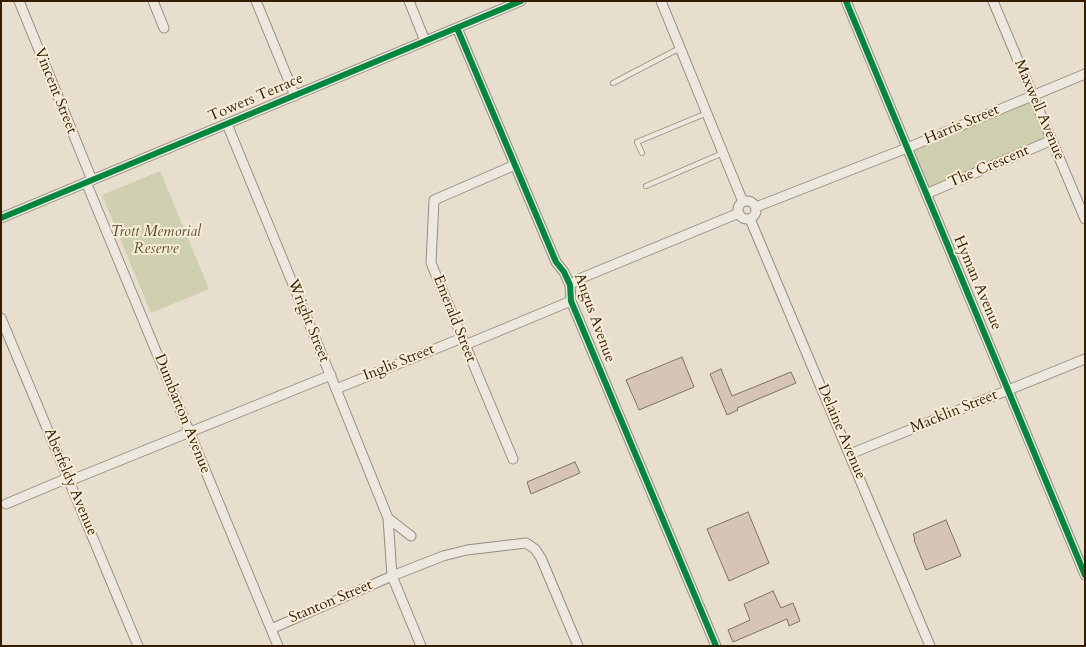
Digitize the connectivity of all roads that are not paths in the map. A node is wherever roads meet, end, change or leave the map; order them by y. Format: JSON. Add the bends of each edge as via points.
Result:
{"nodes":[{"id":1,"x":19,"y":1,"type":"edge"},
{"id":2,"x":153,"y":1,"type":"edge"},
{"id":3,"x":256,"y":1,"type":"edge"},
{"id":4,"x":409,"y":1,"type":"edge"},
{"id":5,"x":521,"y":1,"type":"edge"},
{"id":6,"x":661,"y":1,"type":"edge"},
{"id":7,"x":846,"y":1,"type":"edge"},
{"id":8,"x":993,"y":1,"type":"edge"},
{"id":9,"x":164,"y":28,"type":"dead end"},
{"id":10,"x":457,"y":28,"type":"junction"},
{"id":11,"x":425,"y":41,"type":"junction"},
{"id":12,"x":680,"y":48,"type":"junction"},
{"id":13,"x":1085,"y":74,"type":"edge"},
{"id":14,"x":613,"y":83,"type":"dead end"},
{"id":15,"x":295,"y":96,"type":"junction"},
{"id":16,"x":1033,"y":96,"type":"junction"},
{"id":17,"x":707,"y":113,"type":"junction"},
{"id":18,"x":227,"y":124,"type":"junction"},
{"id":19,"x":1052,"y":140,"type":"junction"},
{"id":20,"x":907,"y":148,"type":"junction"},
{"id":21,"x":642,"y":153,"type":"dead end"},
{"id":22,"x":724,"y":153,"type":"junction"},
{"id":23,"x":515,"y":165,"type":"junction"},
{"id":24,"x":89,"y":181,"type":"junction"},
{"id":25,"x":646,"y":186,"type":"dead end"},
{"id":26,"x":926,"y":194,"type":"junction"},
{"id":27,"x":743,"y":202,"type":"junction"},
{"id":28,"x":756,"y":207,"type":"junction"},
{"id":29,"x":739,"y":213,"type":"junction"},
{"id":30,"x":1,"y":218,"type":"edge"},
{"id":31,"x":750,"y":219,"type":"junction"},
{"id":32,"x":1085,"y":219,"type":"edge"},
{"id":33,"x":570,"y":285,"type":"junction"},
{"id":34,"x":571,"y":301,"type":"junction"},
{"id":35,"x":1,"y":318,"type":"edge"},
{"id":36,"x":463,"y":341,"type":"junction"},
{"id":37,"x":1085,"y":358,"type":"edge"},
{"id":38,"x":331,"y":375,"type":"junction"},
{"id":39,"x":336,"y":389,"type":"junction"},
{"id":40,"x":1008,"y":390,"type":"junction"},
{"id":41,"x":190,"y":432,"type":"junction"},
{"id":42,"x":850,"y":454,"type":"junction"},
{"id":43,"x":513,"y":459,"type":"dead end"},
{"id":44,"x":69,"y":481,"type":"junction"},
{"id":45,"x":6,"y":504,"type":"dead end"},
{"id":46,"x":388,"y":518,"type":"junction"},
{"id":47,"x":411,"y":536,"type":"dead end"},
{"id":48,"x":1085,"y":575,"type":"edge"},
{"id":49,"x":392,"y":576,"type":"junction"},
{"id":50,"x":271,"y":628,"type":"junction"},
{"id":51,"x":138,"y":646,"type":"edge"},
{"id":52,"x":278,"y":646,"type":"edge"},
{"id":53,"x":421,"y":646,"type":"edge"},
{"id":54,"x":578,"y":646,"type":"edge"},
{"id":55,"x":716,"y":646,"type":"edge"},
{"id":56,"x":930,"y":646,"type":"edge"}],
"edges":[{"from":1,"to":24,"type":"street","name":"Vincent Street"},
{"from":2,"to":9,"type":"street"},
{"from":3,"to":15,"type":"street"},
{"from":4,"to":11,"type":"street"},
{"from":5,"to":10,"type":"street","name":"Towers Terrace"},
{"from":6,"to":12,"type":"street"},
{"from":7,"to":20,"type":"street","name":"Hyman Avenue"},
{"from":8,"to":16,"type":"street","name":"Maxwell Avenue"},
{"from":10,"to":11,"type":"street","name":"Towers Terrace"},
{"from":10,"to":23,"type":"street","name":"Angus Avenue"},
{"from":11,"to":15,"type":"street","name":"Towers Terrace"},
{"from":12,"to":14,"type":"lane"},
{"from":12,"to":17,"type":"street"},
{"from":13,"to":16,"type":"street","name":"Harris Street"},
{"from":15,"to":18,"type":"street","name":"Towers Terrace"},
{"from":16,"to":19,"type":"street","name":"Maxwell Avenue"},
{"from":16,"to":20,"type":"street","name":"Harris Street"},
{"from":17,"to":21,"type":"lane","via":[[637,142]]},
{"from":17,"to":22,"type":"street"},
{"from":18,"to":24,"type":"street","name":"Towers Terrace"},
{"from":18,"to":38,"type":"street","name":"Wright Street"},
{"from":19,"to":26,"type":"street","name":"The Crescent"},
{"from":19,"to":32,"type":"street","name":"Maxwell Avenue"},
{"from":20,"to":26,"type":"street","name":"Hyman Avenue"},
{"from":20,"to":28,"type":"street","name":"Harris Street"},
{"from":22,"to":25,"type":"lane"},
{"from":22,"to":27,"type":"street"},
{"from":23,"to":33,"type":"street","name":"Angus Avenue","via":[[556,262]]},
{"from":23,"to":36,"type":"street","name":"Emerald Street","via":[[434,200],[432,263]]},
{"from":24,"to":30,"type":"street","name":"Towers Terrace"},
{"from":24,"to":41,"type":"street","name":"Dumbarton Avenue"},
{"from":26,"to":40,"type":"street","name":"Hyman Avenue"},
{"from":27,"to":28,"type":"street","via":[[749,201]]},
{"from":27,"to":29,"type":"street"},
{"from":28,"to":31,"type":"street","via":[[756,213]]},
{"from":29,"to":31,"type":"street"},
{"from":29,"to":33,"type":"street"},
{"from":31,"to":42,"type":"street","name":"Delaine Avenue"},
{"from":33,"to":34,"type":"street","name":"Angus Avenue"},
{"from":34,"to":36,"type":"street","name":"Inglis Street"},
{"from":34,"to":55,"type":"street","name":"Angus Avenue"},
{"from":35,"to":44,"type":"street","name":"Aberfeldy Avenue"},
{"from":36,"to":39,"type":"street","name":"Inglis Street"},
{"from":36,"to":43,"type":"street","name":"Emerald Street"},
{"from":37,"to":40,"type":"street","name":"Macklin Street"},
{"from":38,"to":39,"type":"street","name":"Wright Street"},
{"from":38,"to":41,"type":"street"},
{"from":39,"to":46,"type":"street","name":"Wright Street"},
{"from":40,"to":42,"type":"street","name":"Macklin Street"},
{"from":40,"to":48,"type":"street","name":"Hyman Avenue"},
{"from":41,"to":44,"type":"street"},
{"from":41,"to":50,"type":"street","name":"Dumbarton Avenue"},
{"from":42,"to":56,"type":"street","name":"Delaine Avenue"},
{"from":44,"to":45,"type":"street","via":[[63,480]]},
{"from":44,"to":51,"type":"street","name":"Aberfeldy Avenue"},
{"from":46,"to":47,"type":"street","name":"Wright Street"},
{"from":46,"to":49,"type":"street","name":"Wright Street"},
{"from":49,"to":50,"type":"street","name":"Stanton Street"},
{"from":49,"to":53,"type":"street","name":"Wright Street"},
{"from":49,"to":54,"type":"street","name":"Stanton Street","via":[[467,550],[526,543],[541,558]]},
{"from":50,"to":52,"type":"street","name":"Dumbarton Avenue"}]}
